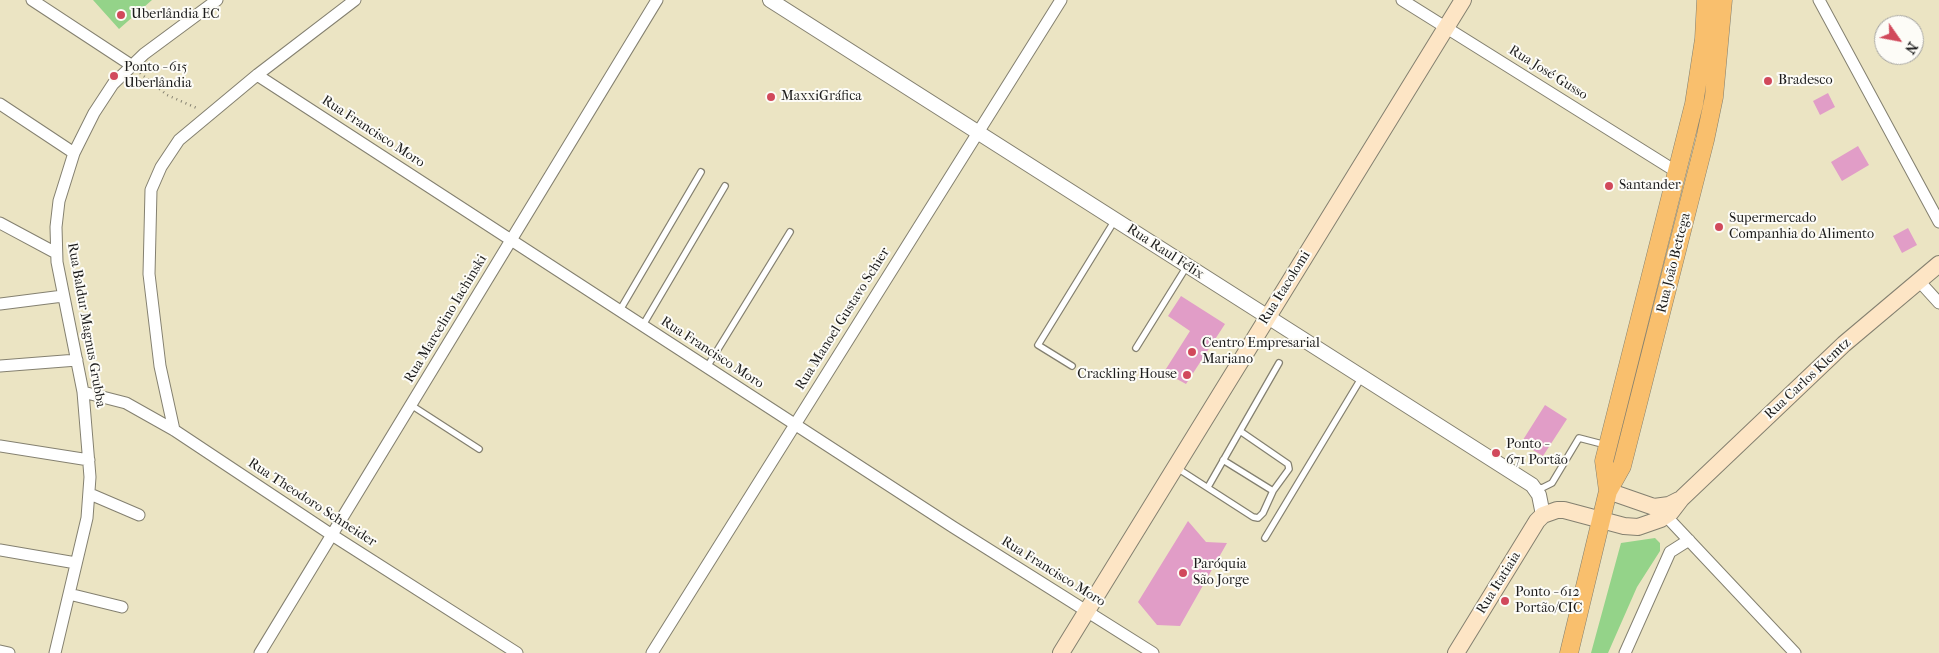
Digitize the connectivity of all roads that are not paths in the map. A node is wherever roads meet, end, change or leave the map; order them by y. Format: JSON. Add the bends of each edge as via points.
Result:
{"nodes":[{"id":1,"x":32,"y":0,"type":"edge"},
{"id":2,"x":217,"y":0,"type":"edge"},
{"id":3,"x":355,"y":0,"type":"edge"},
{"id":4,"x":657,"y":0,"type":"edge"},
{"id":5,"x":770,"y":0,"type":"edge"},
{"id":6,"x":1061,"y":0,"type":"edge"},
{"id":7,"x":1402,"y":0,"type":"edge"},
{"id":8,"x":1463,"y":0,"type":"edge"},
{"id":9,"x":1706,"y":0,"type":"edge"},
{"id":10,"x":1722,"y":0,"type":"edge"},
{"id":11,"x":1819,"y":0,"type":"edge"},
{"id":12,"x":1446,"y":28,"type":"junction"},
{"id":13,"x":131,"y":65,"type":"junction"},
{"id":14,"x":257,"y":75,"type":"junction"},
{"id":15,"x":0,"y":104,"type":"edge"},
{"id":16,"x":978,"y":132,"type":"junction"},
{"id":17,"x":74,"y":153,"type":"junction"},
{"id":18,"x":701,"y":172,"type":"dead end"},
{"id":19,"x":1677,"y":172,"type":"junction"},
{"id":20,"x":725,"y":186,"type":"dead end"},
{"id":21,"x":1115,"y":220,"type":"junction"},
{"id":22,"x":1939,"y":222,"type":"edge"},
{"id":23,"x":0,"y":223,"type":"edge"},
{"id":24,"x":790,"y":232,"type":"dead end"},
{"id":25,"x":511,"y":240,"type":"junction"},
{"id":26,"x":56,"y":252,"type":"junction"},
{"id":27,"x":1939,"y":264,"type":"edge"},
{"id":28,"x":1188,"y":266,"type":"junction"},
{"id":29,"x":1919,"y":281,"type":"junction"},
{"id":30,"x":63,"y":296,"type":"junction"},
{"id":31,"x":1939,"y":303,"type":"edge"},
{"id":32,"x":0,"y":304,"type":"edge"},
{"id":33,"x":620,"y":310,"type":"junction"},
{"id":34,"x":1268,"y":317,"type":"junction"},
{"id":35,"x":642,"y":325,"type":"junction"},
{"id":36,"x":1136,"y":348,"type":"dead end"},
{"id":37,"x":77,"y":360,"type":"junction"},
{"id":38,"x":1279,"y":363,"type":"dead end"},
{"id":39,"x":0,"y":366,"type":"edge"},
{"id":40,"x":1072,"y":366,"type":"dead end"},
{"id":41,"x":708,"y":367,"type":"junction"},
{"id":42,"x":1362,"y":377,"type":"junction"},
{"id":43,"x":83,"y":392,"type":"junction"},
{"id":44,"x":411,"y":405,"type":"junction"},
{"id":45,"x":795,"y":424,"type":"junction"},
{"id":46,"x":174,"y":430,"type":"junction"},
{"id":47,"x":1240,"y":431,"type":"junction"},
{"id":48,"x":0,"y":446,"type":"edge"},
{"id":49,"x":1608,"y":446,"type":"junction"},
{"id":50,"x":480,"y":448,"type":"dead end"},
{"id":51,"x":89,"y":460,"type":"junction"},
{"id":52,"x":1223,"y":460,"type":"junction"},
{"id":53,"x":1176,"y":466,"type":"junction"},
{"id":54,"x":1532,"y":485,"type":"junction"},
{"id":55,"x":1208,"y":487,"type":"junction"},
{"id":56,"x":1274,"y":490,"type":"junction"},
{"id":57,"x":1608,"y":491,"type":"junction"},
{"id":58,"x":90,"y":494,"type":"junction"},
{"id":59,"x":1681,"y":499,"type":"junction"},
{"id":60,"x":1544,"y":515,"type":"junction"},
{"id":61,"x":139,"y":516,"type":"dead end"},
{"id":62,"x":1666,"y":516,"type":"junction"},
{"id":63,"x":1601,"y":520,"type":"junction"},
{"id":64,"x":332,"y":535,"type":"junction"},
{"id":65,"x":1265,"y":538,"type":"dead end"},
{"id":66,"x":1689,"y":540,"type":"junction"},
{"id":67,"x":0,"y":550,"type":"edge"},
{"id":68,"x":76,"y":563,"type":"junction"},
{"id":69,"x":69,"y":594,"type":"junction"},
{"id":70,"x":122,"y":608,"type":"dead end"},
{"id":71,"x":1087,"y":611,"type":"junction"},
{"id":72,"x":0,"y":651,"type":"edge"},
{"id":73,"x":9,"y":653,"type":"edge"},
{"id":74,"x":55,"y":653,"type":"edge"},
{"id":75,"x":260,"y":653,"type":"edge"},
{"id":76,"x":517,"y":653,"type":"edge"},
{"id":77,"x":652,"y":653,"type":"edge"},
{"id":78,"x":1061,"y":653,"type":"edge"},
{"id":79,"x":1153,"y":653,"type":"edge"},
{"id":80,"x":1456,"y":653,"type":"edge"},
{"id":81,"x":1569,"y":653,"type":"edge"},
{"id":82,"x":1625,"y":653,"type":"edge"},
{"id":83,"x":1795,"y":653,"type":"edge"}],
"edges":[{"from":1,"to":13,"type":"street"},
{"from":2,"to":13,"type":"street","name":"Rua Baldur Magnus Grubba"},
{"from":3,"to":14,"type":"street"},
{"from":4,"to":25,"type":"street","name":"Rua Marcelino Iachinski"},
{"from":5,"to":16,"type":"street","name":"Rua Raul Félix"},
{"from":6,"to":16,"type":"street","name":"Rua Manoel Gustavo Schier"},
{"from":7,"to":12,"type":"street","name":"Rua José Gusso"},
{"from":8,"to":12,"type":"main road","name":"Rua Itacolomi"},
{"from":9,"to":19,"type":"main road","name":"Rua João Bettega","via":[[1700,73]]},
{"from":10,"to":57,"type":"main road","name":"Rua João Bettega","via":[[1714,98],[1705,140],[1622,466]]},
{"from":11,"to":22,"type":"street"},
{"from":12,"to":19,"type":"street","name":"Rua José Gusso"},
{"from":12,"to":34,"type":"main road","name":"Rua Itacolomi"},
{"from":13,"to":17,"type":"street","name":"Rua Baldur Magnus Grubba","via":[[104,97]]},
{"from":14,"to":25,"type":"street","name":"Rua Francisco Moro"},
{"from":14,"to":46,"type":"street","via":[[179,140],[161,167],[152,190],[149,274],[160,366]]},
{"from":15,"to":17,"type":"street"},
{"from":16,"to":21,"type":"street","name":"Rua Raul Félix"},
{"from":16,"to":45,"type":"street","name":"Rua Manoel Gustavo Schier"},
{"from":17,"to":26,"type":"street","name":"Rua Baldur Magnus Grubba","via":[[59,201]]},
{"from":18,"to":33,"type":"lane"},
{"from":19,"to":49,"type":"main road","name":"Rua João Bettega"},
{"from":20,"to":35,"type":"lane"},
{"from":21,"to":28,"type":"street","name":"Rua Raul Félix"},
{"from":21,"to":40,"type":"lane","via":[[1038,345]]},
{"from":23,"to":26,"type":"street"},
{"from":24,"to":41,"type":"lane"},
{"from":25,"to":33,"type":"street","name":"Rua Francisco Moro"},
{"from":25,"to":44,"type":"street","name":"Rua Marcelino Iachinski"},
{"from":26,"to":30,"type":"street","name":"Rua Baldur Magnus Grubba"},
{"from":27,"to":29,"type":"main road","name":"Rua Carlos Klemtz"},
{"from":28,"to":34,"type":"street","name":"Rua Raul Félix"},
{"from":28,"to":36,"type":"lane"},
{"from":29,"to":31,"type":"street"},
{"from":29,"to":59,"type":"main road","name":"Rua Carlos Klemtz","via":[[1844,344]]},
{"from":30,"to":32,"type":"street"},
{"from":30,"to":37,"type":"street","name":"Rua Baldur Magnus Grubba"},
{"from":33,"to":35,"type":"street","name":"Rua Francisco Moro"},
{"from":34,"to":42,"type":"street","name":"Rua Raul Félix"},
{"from":34,"to":53,"type":"main road","name":"Rua Itacolomi"},
{"from":35,"to":41,"type":"street","name":"Rua Francisco Moro"},
{"from":37,"to":39,"type":"street"},
{"from":37,"to":43,"type":"street","name":"Rua Baldur Magnus Grubba"},
{"from":38,"to":47,"type":"lane"},
{"from":41,"to":45,"type":"street","name":"Rua Francisco Moro"},
{"from":42,"to":54,"type":"street","name":"Rua Raul Félix"},
{"from":42,"to":65,"type":"lane"},
{"from":43,"to":46,"type":"street","name":"Rua Theodoro Schneider","via":[[126,403]]},
{"from":43,"to":51,"type":"street","name":"Rua Baldur Magnus Grubba"},
{"from":44,"to":50,"type":"lane"},
{"from":44,"to":64,"type":"street","name":"Rua Marcelino Iachinski"},
{"from":45,"to":71,"type":"street","name":"Rua Francisco Moro"},
{"from":45,"to":77,"type":"street","name":"Rua Manoel Gustavo Schier"},
{"from":46,"to":64,"type":"street","name":"Rua Theodoro Schneider"},
{"from":47,"to":52,"type":"lane"},
{"from":47,"to":56,"type":"lane","via":[[1288,464]]},
{"from":48,"to":51,"type":"street"},
{"from":49,"to":54,"type":"lane","via":[[1579,438],[1552,483],[1542,488]]},
{"from":49,"to":57,"type":"main road","name":"Rua João Bettega","via":[[1604,461]]},
{"from":51,"to":58,"type":"street","name":"Rua Baldur Magnus Grubba"},
{"from":52,"to":55,"type":"lane"},
{"from":52,"to":56,"type":"lane"},
{"from":53,"to":55,"type":"lane"},
{"from":53,"to":71,"type":"main road","name":"Rua Itacolomi"},
{"from":54,"to":60,"type":"street","via":[[1539,495]]},
{"from":55,"to":56,"type":"lane","via":[[1258,518]]},
{"from":57,"to":59,"type":"main road","name":"Rua Carlos Klemtz","via":[[1654,507]]},
{"from":57,"to":63,"type":"main road","name":"Rua João Bettega"},
{"from":58,"to":61,"type":"street"},
{"from":58,"to":68,"type":"street","name":"Rua Baldur Magnus Grubba"},
{"from":59,"to":62,"type":"main road","name":"Rua Carlos Klemtz"},
{"from":60,"to":63,"type":"main road","name":"Rua Carlos Klemtz","via":[[1564,510]]},
{"from":60,"to":80,"type":"main road","name":"Rua Itatiaia","via":[[1537,521]]},
{"from":62,"to":63,"type":"main road","name":"Rua Carlos Klemtz","via":[[1638,526]]},
{"from":62,"to":66,"type":"street"},
{"from":63,"to":81,"type":"main road","name":"Rua João Bettega"},
{"from":64,"to":75,"type":"street","name":"Rua Marcelino Iachinski"},
{"from":64,"to":76,"type":"street","name":"Rua Theodoro Schneider"},
{"from":66,"to":82,"type":"street","via":[[1670,552]]},
{"from":66,"to":83,"type":"street"},
{"from":67,"to":68,"type":"street"},
{"from":68,"to":69,"type":"street","name":"Rua Baldur Magnus Grubba"},
{"from":69,"to":70,"type":"street"},
{"from":69,"to":74,"type":"street","name":"Rua Baldur Magnus Grubba"},
{"from":71,"to":78,"type":"main road","name":"Rua Itacolomi"},
{"from":71,"to":79,"type":"street","name":"Rua Francisco Moro"},
{"from":72,"to":73,"type":"street"}]}
